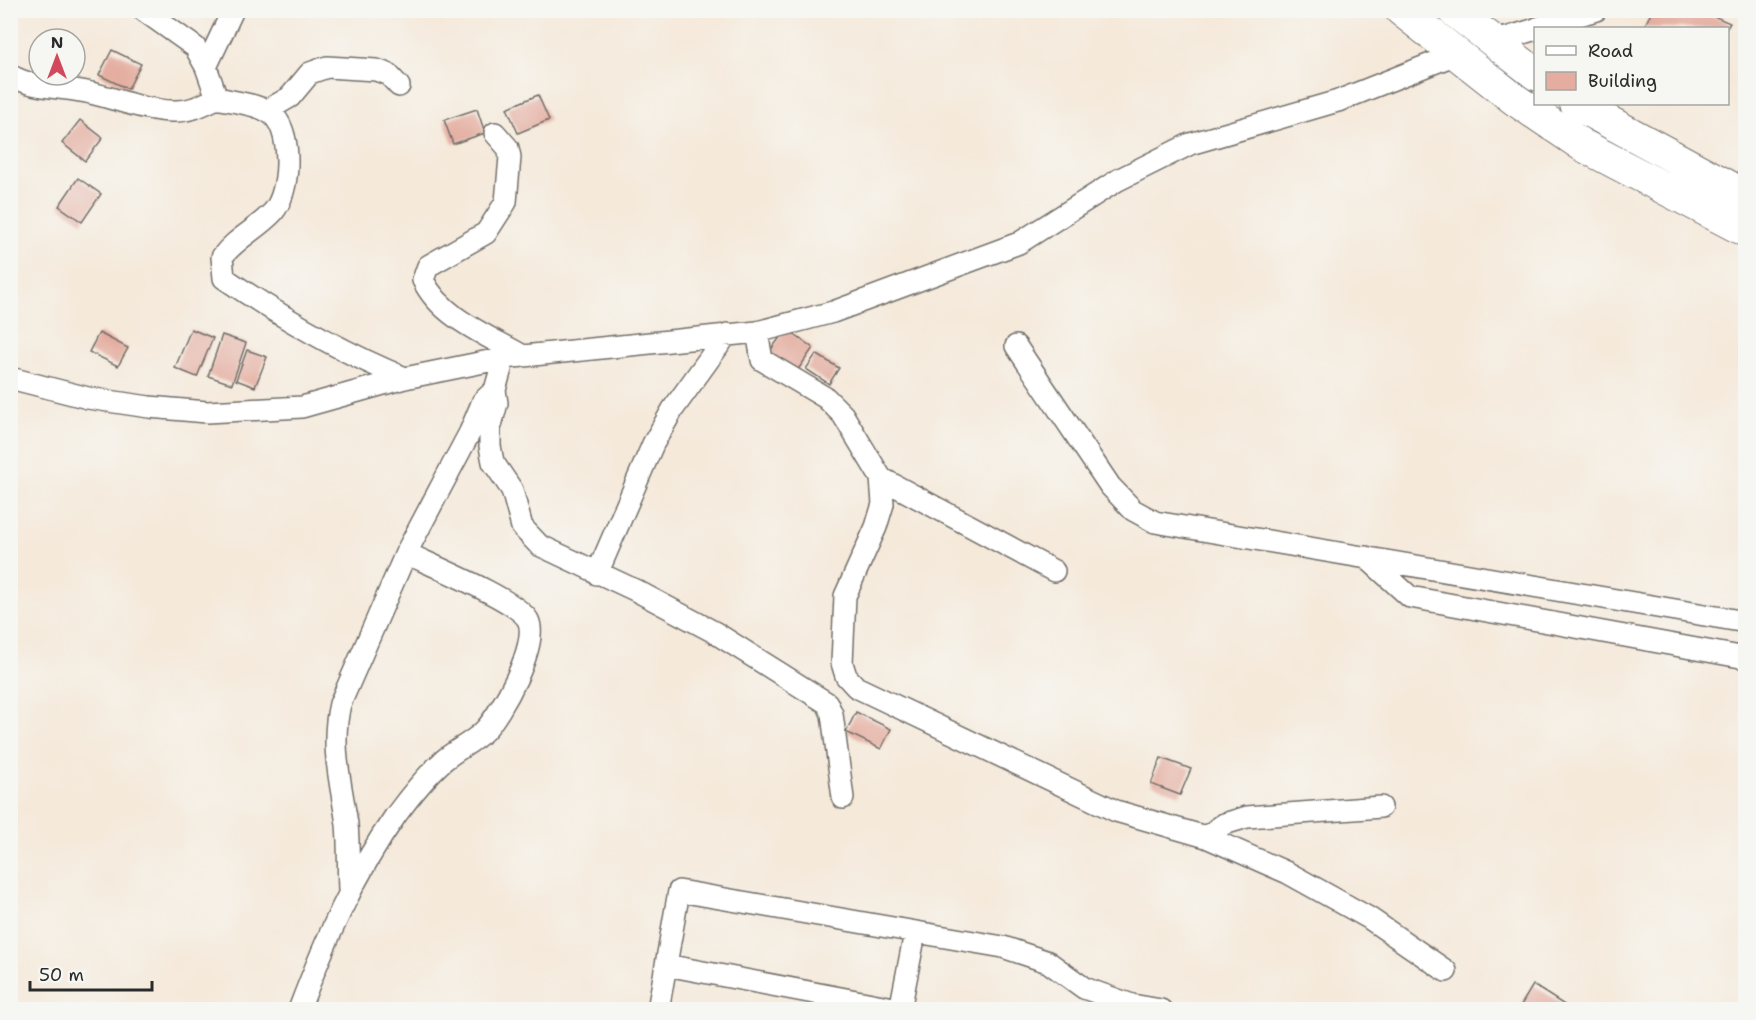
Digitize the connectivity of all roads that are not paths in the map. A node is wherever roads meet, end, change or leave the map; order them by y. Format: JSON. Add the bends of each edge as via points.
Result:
{"nodes":[{"id":1,"x":143,"y":10,"type":"edge"},
{"id":2,"x":233,"y":10,"type":"edge"},
{"id":3,"x":1401,"y":10,"type":"edge"},
{"id":4,"x":1596,"y":10,"type":"edge"},
{"id":5,"x":1466,"y":14,"type":"edge"},
{"id":6,"x":1542,"y":27,"type":"edge"},
{"id":7,"x":1534,"y":30,"type":"edge"},
{"id":8,"x":1493,"y":42,"type":"junction"},
{"id":9,"x":1456,"y":54,"type":"junction"},
{"id":10,"x":206,"y":67,"type":"junction"},
{"id":11,"x":1534,"y":73,"type":"edge"},
{"id":12,"x":10,"y":75,"type":"edge"},
{"id":13,"x":399,"y":86,"type":"dead end"},
{"id":14,"x":217,"y":98,"type":"junction"},
{"id":15,"x":1578,"y":105,"type":"edge"},
{"id":16,"x":266,"y":111,"type":"junction"},
{"id":17,"x":495,"y":133,"type":"dead end"},
{"id":18,"x":1746,"y":196,"type":"edge"},
{"id":19,"x":1746,"y":231,"type":"edge"},
{"id":20,"x":757,"y":332,"type":"junction"},
{"id":21,"x":727,"y":334,"type":"junction"},
{"id":22,"x":1016,"y":346,"type":"dead end"},
{"id":23,"x":513,"y":357,"type":"junction"},
{"id":24,"x":10,"y":378,"type":"edge"},
{"id":25,"x":405,"y":378,"type":"junction"},
{"id":26,"x":495,"y":390,"type":"junction"},
{"id":27,"x":881,"y":478,"type":"junction"},
{"id":28,"x":406,"y":553,"type":"junction"},
{"id":29,"x":1365,"y":558,"type":"junction"},
{"id":30,"x":1054,"y":571,"type":"dead end"},
{"id":31,"x":597,"y":574,"type":"junction"},
{"id":32,"x":1746,"y":622,"type":"edge"},
{"id":33,"x":1746,"y":658,"type":"edge"},
{"id":34,"x":843,"y":798,"type":"dead end"},
{"id":35,"x":1381,"y":807,"type":"dead end"},
{"id":36,"x":1206,"y":837,"type":"junction"},
{"id":37,"x":349,"y":890,"type":"junction"},
{"id":38,"x":915,"y":933,"type":"junction"},
{"id":39,"x":666,"y":965,"type":"junction"},
{"id":40,"x":1446,"y":971,"type":"dead end"},
{"id":41,"x":901,"y":1009,"type":"edge"},
{"id":42,"x":299,"y":1010,"type":"edge"},
{"id":43,"x":658,"y":1010,"type":"edge"},
{"id":44,"x":1161,"y":1010,"type":"edge"}],
"edges":[{"from":1,"to":10,"type":"street","via":[[195,47]]},
{"from":2,"to":10,"type":"street"},
{"from":3,"to":9,"type":"highway"},
{"from":4,"to":6,"type":"street"},
{"from":5,"to":8,"type":"highway"},
{"from":7,"to":8,"type":"street"},
{"from":8,"to":11,"type":"highway"},
{"from":9,"to":19,"type":"highway","via":[[1582,145]]},
{"from":9,"to":20,"type":"street","via":[[1338,101],[1190,144],[1118,180],[1019,243],[833,312]]},
{"from":10,"to":14,"type":"street"},
{"from":12,"to":14,"type":"street","via":[[39,86],[70,88],[172,111],[193,110]]},
{"from":13,"to":16,"type":"street","via":[[388,74],[376,70],[327,67],[310,73],[290,97]]},
{"from":14,"to":16,"type":"street"},
{"from":15,"to":18,"type":"highway"},
{"from":16,"to":25,"type":"street","via":[[283,134],[287,159],[283,192],[275,210],[250,233],[236,239],[222,257],[224,278],[361,360]]},
{"from":17,"to":23,"type":"street","via":[[508,148],[510,157],[506,202],[486,233],[428,266],[423,280],[459,319]]},
{"from":20,"to":21,"type":"street"},
{"from":20,"to":27,"type":"street","via":[[762,360],[826,398],[843,415]]},
{"from":21,"to":23,"type":"street"},
{"from":21,"to":31,"type":"street","via":[[653,444]]},
{"from":22,"to":29,"type":"street","via":[[1110,486],[1144,518]]},
{"from":23,"to":25,"type":"street"},
{"from":23,"to":26,"type":"street"},
{"from":24,"to":25,"type":"street","via":[[88,398],[207,412],[302,407]]},
{"from":26,"to":28,"type":"street","via":[[483,401]]},
{"from":26,"to":31,"type":"street","via":[[498,404],[490,429],[490,446],[494,462],[512,490],[522,527],[539,545]]},
{"from":27,"to":30,"type":"street"},
{"from":27,"to":36,"type":"street","via":[[883,504],[845,596],[842,663],[846,676],[856,687],[1116,811]]},
{"from":28,"to":37,"type":"street","via":[[340,704],[336,723]]},
{"from":28,"to":37,"type":"street","via":[[511,604],[528,620],[531,640],[496,717],[484,731],[438,765],[420,786],[396,815]]},
{"from":29,"to":32,"type":"street"},
{"from":29,"to":33,"type":"street","via":[[1410,597]]},
{"from":31,"to":34,"type":"street","via":[[714,632],[827,703],[832,714]]},
{"from":35,"to":36,"type":"street","via":[[1247,817],[1224,824]]},
{"from":36,"to":40,"type":"street","via":[[1298,878],[1369,918]]},
{"from":37,"to":42,"type":"street"},
{"from":38,"to":39,"type":"street","via":[[679,891]]},
{"from":38,"to":41,"type":"street"},
{"from":38,"to":44,"type":"street","via":[[1003,947],[1048,962],[1084,988],[1132,1005]]},
{"from":39,"to":41,"type":"street"},
{"from":39,"to":43,"type":"street"}]}
